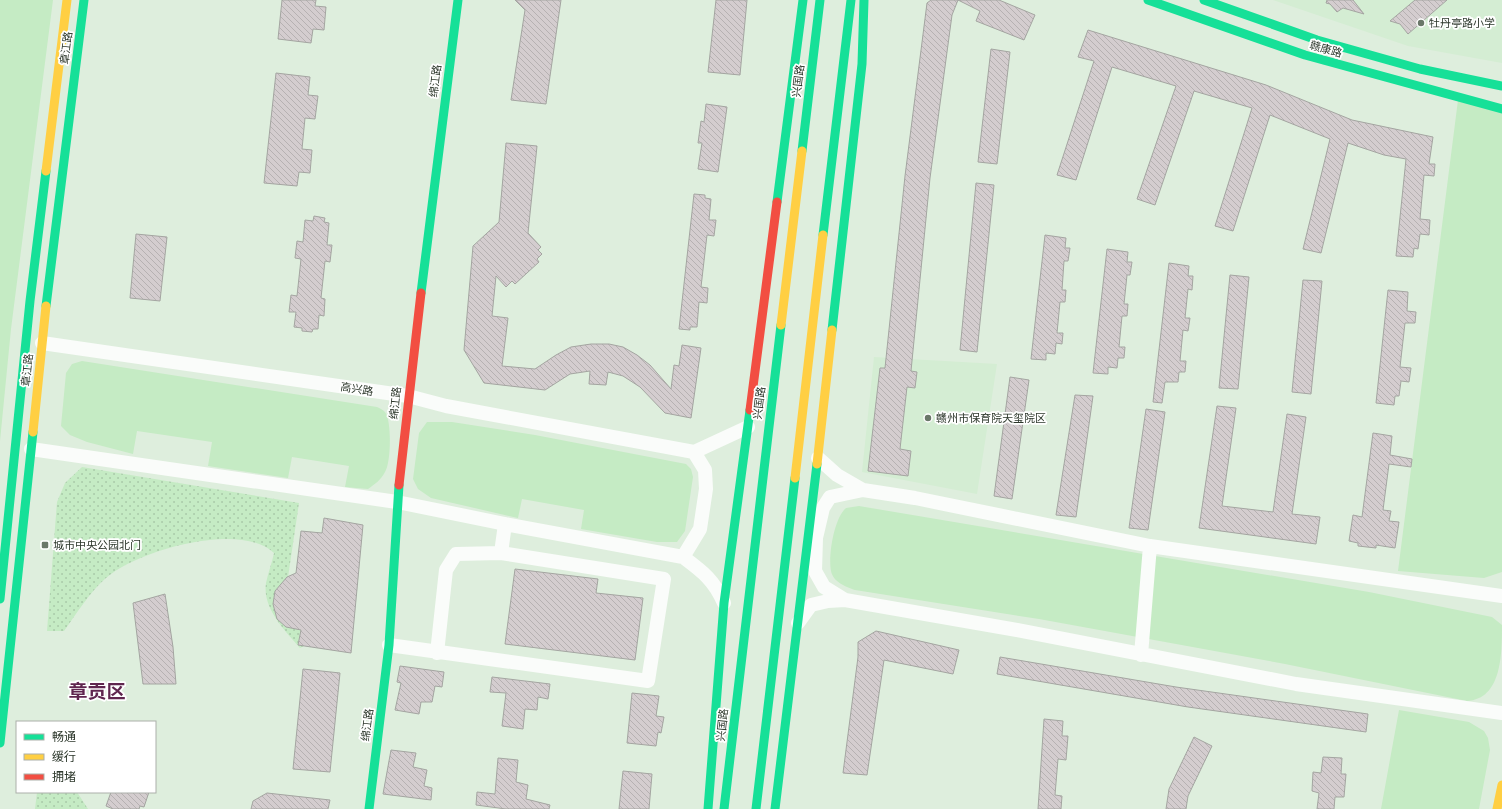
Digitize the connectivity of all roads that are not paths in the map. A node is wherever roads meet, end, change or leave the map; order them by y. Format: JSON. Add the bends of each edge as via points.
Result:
{"nodes":[{"id":1,"x":67,"y":0,"type":"edge"},
{"id":2,"x":84,"y":0,"type":"edge"},
{"id":3,"x":458,"y":0,"type":"edge"},
{"id":4,"x":803,"y":0,"type":"edge"},
{"id":5,"x":820,"y":0,"type":"edge"},
{"id":6,"x":851,"y":0,"type":"edge"},
{"id":7,"x":861,"y":0,"type":"edge"},
{"id":8,"x":864,"y":0,"type":"edge"},
{"id":9,"x":1148,"y":0,"type":"edge"},
{"id":10,"x":1204,"y":0,"type":"edge"},
{"id":11,"x":1215,"y":2,"type":"edge"},
{"id":12,"x":848,"y":32,"type":"junction"},
{"id":13,"x":1502,"y":86,"type":"edge"},
{"id":14,"x":1502,"y":109,"type":"edge"},
{"id":15,"x":42,"y":343,"type":"junction"},
{"id":16,"x":408,"y":396,"type":"junction"},
{"id":17,"x":748,"y":426,"type":"junction"},
{"id":18,"x":31,"y":449,"type":"junction"},
{"id":19,"x":694,"y":452,"type":"junction"},
{"id":20,"x":818,"y":458,"type":"junction"},
{"id":21,"x":863,"y":490,"type":"junction"},
{"id":22,"x":397,"y":502,"type":"junction"},
{"id":23,"x":505,"y":524,"type":"junction"},
{"id":24,"x":1150,"y":546,"type":"junction"},
{"id":25,"x":501,"y":553,"type":"junction"},
{"id":26,"x":683,"y":557,"type":"junction"},
{"id":27,"x":1502,"y":596,"type":"edge"},
{"id":28,"x":0,"y":599,"type":"edge"},
{"id":29,"x":845,"y":600,"type":"junction"},
{"id":30,"x":724,"y":603,"type":"junction"},
{"id":31,"x":798,"y":623,"type":"junction"},
{"id":32,"x":389,"y":645,"type":"junction"},
{"id":33,"x":437,"y":653,"type":"junction"},
{"id":34,"x":1141,"y":655,"type":"junction"},
{"id":35,"x":1502,"y":713,"type":"edge"},
{"id":36,"x":0,"y":743,"type":"edge"},
{"id":37,"x":1502,"y":785,"type":"edge"},
{"id":38,"x":369,"y":809,"type":"edge"},
{"id":39,"x":708,"y":809,"type":"edge"},
{"id":40,"x":724,"y":809,"type":"edge"},
{"id":41,"x":756,"y":809,"type":"edge"},
{"id":42,"x":775,"y":809,"type":"edge"},
{"id":43,"x":1498,"y":809,"type":"edge"}],
"edges":[{"from":1,"to":28,"type":"main road","name":"章江路","via":[[30,301]]},
{"from":2,"to":15,"type":"main road","name":"章江路"},
{"from":3,"to":16,"type":"main road","name":"绵江路"},
{"from":4,"to":17,"type":"main road"},
{"from":5,"to":40,"type":"main road","name":"兴国路"},
{"from":6,"to":12,"type":"main road"},
{"from":7,"to":12,"type":"main road"},
{"from":8,"to":20,"type":"main road","via":[[862,64]]},
{"from":9,"to":14,"type":"main road","name":"赣康路","via":[[1305,55]]},
{"from":10,"to":11,"type":"main road","name":"赣康路"},
{"from":11,"to":13,"type":"main road","name":"赣康路","via":[[1317,40],[1420,69]]},
{"from":12,"to":41,"type":"main road"},
{"from":15,"to":16,"type":"street","name":"高兴路"},
{"from":15,"to":18,"type":"main road","name":"章江路"},
{"from":16,"to":19,"type":"street","name":"高兴路","via":[[446,406]]},
{"from":16,"to":22,"type":"main road","name":"绵江路"},
{"from":17,"to":19,"type":"street"},
{"from":17,"to":30,"type":"main road"},
{"from":18,"to":22,"type":"street"},
{"from":18,"to":36,"type":"main road","name":"章江路"},
{"from":19,"to":26,"type":"street","via":[[705,470],[706,489],[700,529]]},
{"from":20,"to":21,"type":"street","via":[[837,475]]},
{"from":20,"to":31,"type":"main road"},
{"from":21,"to":24,"type":"street","via":[[915,498]]},
{"from":21,"to":29,"type":"street","via":[[830,497],[823,508],[816,538],[814,571],[824,587]]},
{"from":22,"to":23,"type":"street"},
{"from":22,"to":32,"type":"main road","name":"绵江路"},
{"from":23,"to":25,"type":"street"},
{"from":23,"to":26,"type":"street"},
{"from":24,"to":27,"type":"street"},
{"from":24,"to":34,"type":"street"},
{"from":25,"to":33,"type":"street","via":[[456,554],[446,570]]},
{"from":25,"to":33,"type":"street","via":[[664,579],[648,681]]},
{"from":26,"to":30,"type":"street","via":[[705,573],[717,587]]},
{"from":29,"to":31,"type":"street","via":[[811,605]]},
{"from":29,"to":34,"type":"street"},
{"from":30,"to":39,"type":"main road"},
{"from":31,"to":42,"type":"main road"},
{"from":32,"to":33,"type":"street"},
{"from":32,"to":38,"type":"main road","name":"绵江路"},
{"from":34,"to":35,"type":"street","via":[[1296,684]]},
{"from":37,"to":43,"type":"main road"}]}
